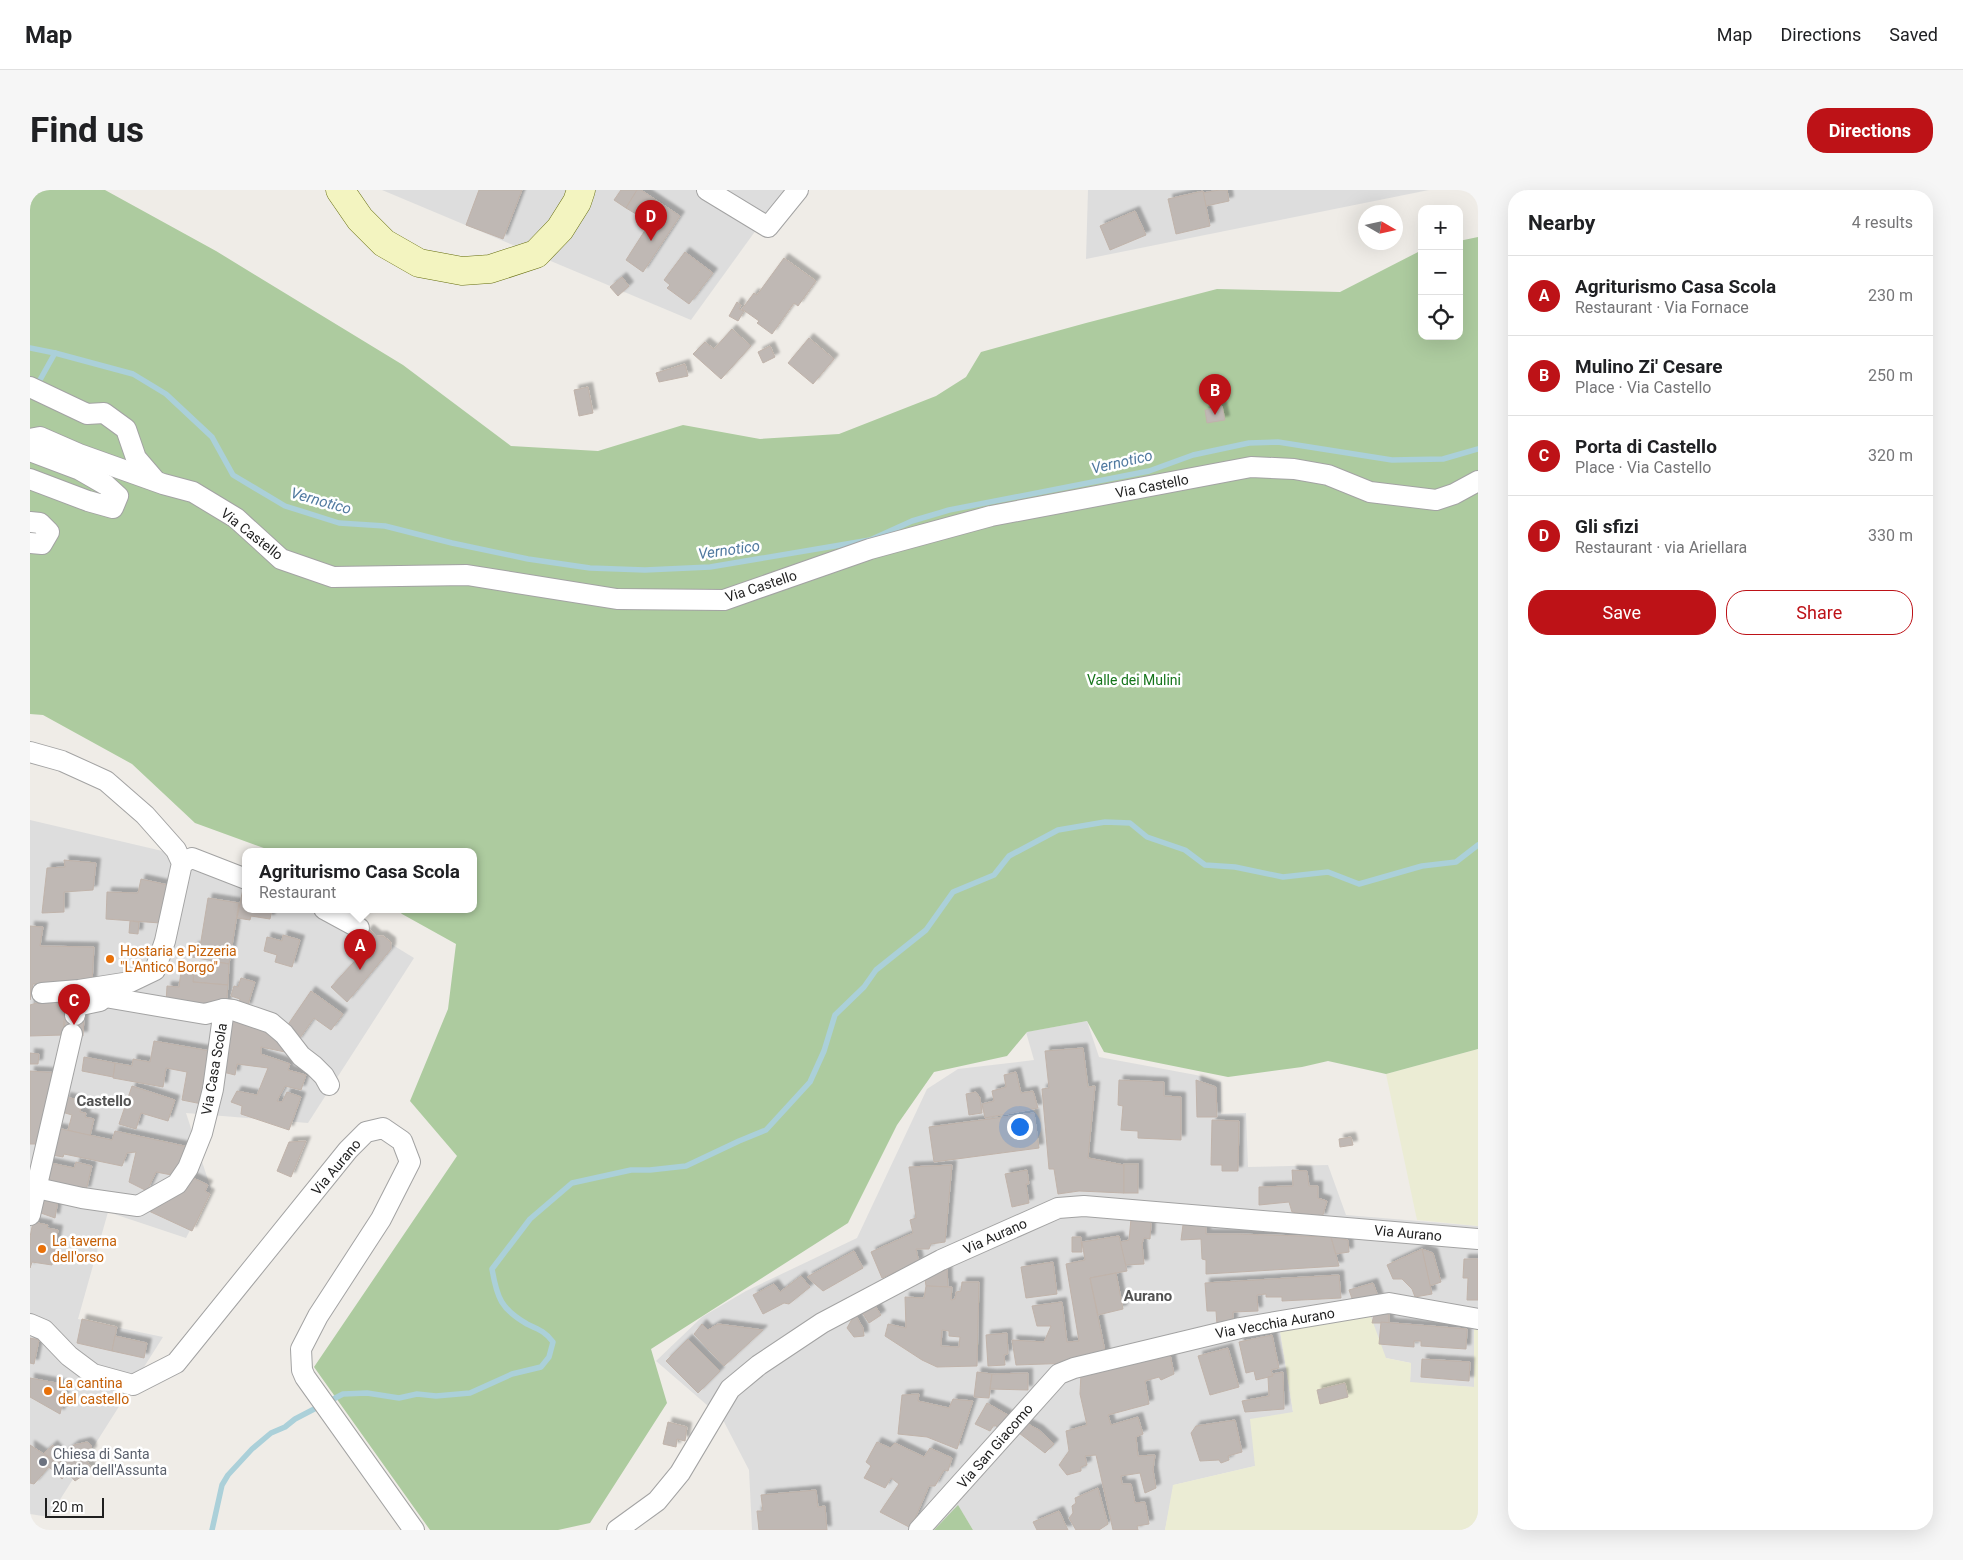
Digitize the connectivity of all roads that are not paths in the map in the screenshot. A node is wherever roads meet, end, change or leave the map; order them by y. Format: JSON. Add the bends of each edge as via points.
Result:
{"nodes":[{"id":1,"x":340,"y":190,"type":"edge"},
{"id":2,"x":581,"y":190,"type":"edge"},
{"id":3,"x":707,"y":190,"type":"edge"},
{"id":4,"x":798,"y":190,"type":"edge"},
{"id":5,"x":30,"y":387,"type":"edge"},
{"id":6,"x":30,"y":439,"type":"edge"},
{"id":7,"x":30,"y":451,"type":"edge"},
{"id":8,"x":30,"y":479,"type":"edge"},
{"id":9,"x":155,"y":481,"type":"junction"},
{"id":10,"x":1478,"y":481,"type":"edge"},
{"id":11,"x":30,"y":522,"type":"edge"},
{"id":12,"x":30,"y":543,"type":"edge"},
{"id":13,"x":30,"y":752,"type":"edge"},
{"id":14,"x":182,"y":863,"type":"junction"},
{"id":15,"x":242,"y":877,"type":"edge"},
{"id":16,"x":332,"y":913,"type":"edge"},
{"id":17,"x":360,"y":928,"type":"dead end"},
{"id":18,"x":111,"y":991,"type":"junction"},
{"id":19,"x":42,"y":993,"type":"dead end"},
{"id":20,"x":224,"y":1009,"type":"junction"},
{"id":21,"x":329,"y":1085,"type":"dead end"},
{"id":22,"x":37,"y":1188,"type":"junction"},
{"id":23,"x":30,"y":1215,"type":"edge"},
{"id":24,"x":1478,"y":1239,"type":"edge"},
{"id":25,"x":1478,"y":1319,"type":"edge"},
{"id":26,"x":30,"y":1324,"type":"edge"},
{"id":27,"x":1074,"y":1366,"type":"joint"},
{"id":28,"x":414,"y":1530,"type":"edge"},
{"id":29,"x":617,"y":1530,"type":"edge"},
{"id":30,"x":920,"y":1530,"type":"edge"}],
"edges":[{"from":1,"to":2,"type":"main road","via":[[360,219],[384,243],[419,263],[462,271],[490,269],[536,254],[560,229]]},
{"from":3,"to":4,"type":"street","via":[[768,227]]},
{"from":5,"to":9,"type":"street","via":[[87,414],[104,413],[126,430],[136,458]]},
{"from":6,"to":9,"type":"street","name":"Via Castello","via":[[40,437]]},
{"from":7,"to":8,"type":"street","via":[[80,470],[118,496],[113,508]]},
{"from":9,"to":10,"type":"street","name":"Via Castello","via":[[193,492],[236,518],[281,559],[333,578],[467,575],[617,598],[724,600],[870,549],[991,516],[1251,467],[1328,475],[1370,492],[1436,500]]},
{"from":11,"to":12,"type":"street","via":[[40,523],[49,532],[42,544]]},
{"from":13,"to":14,"type":"street","via":[[62,761],[106,781],[145,815],[176,850]]},
{"from":14,"to":15,"type":"street","via":[[192,858]]},
{"from":14,"to":18,"type":"street","via":[[165,941],[155,970]]},
{"from":16,"to":17,"type":"street"},
{"from":18,"to":19,"type":"street"},
{"from":18,"to":20,"type":"street","via":[[205,1014]]},
{"from":18,"to":22,"type":"street","via":[[100,1001],[76,1006]]},
{"from":20,"to":21,"type":"street","via":[[271,1023]]},
{"from":20,"to":22,"type":"street","name":"Via Casa Scola","via":[[213,1089],[202,1133],[188,1168],[177,1184],[138,1206]]},
{"from":22,"to":23,"type":"street"},
{"from":24,"to":29,"type":"street","name":"Via Aurano","via":[[1084,1206],[1058,1208],[941,1260],[822,1323],[759,1365],[730,1389],[680,1473],[657,1501]]},
{"from":25,"to":27,"type":"street","name":"Via Vecchia Aurano","via":[[1388,1303],[1240,1328]]},
{"from":26,"to":28,"type":"street","name":"Via Aurano","via":[[44,1330],[69,1356],[93,1374],[133,1384],[176,1363],[348,1150],[366,1132],[383,1128],[402,1141],[410,1162],[381,1218],[318,1316],[301,1349],[302,1370]]},
{"from":27,"to":30,"type":"street","name":"Via San Giacomo","via":[[1059,1374]]}]}
